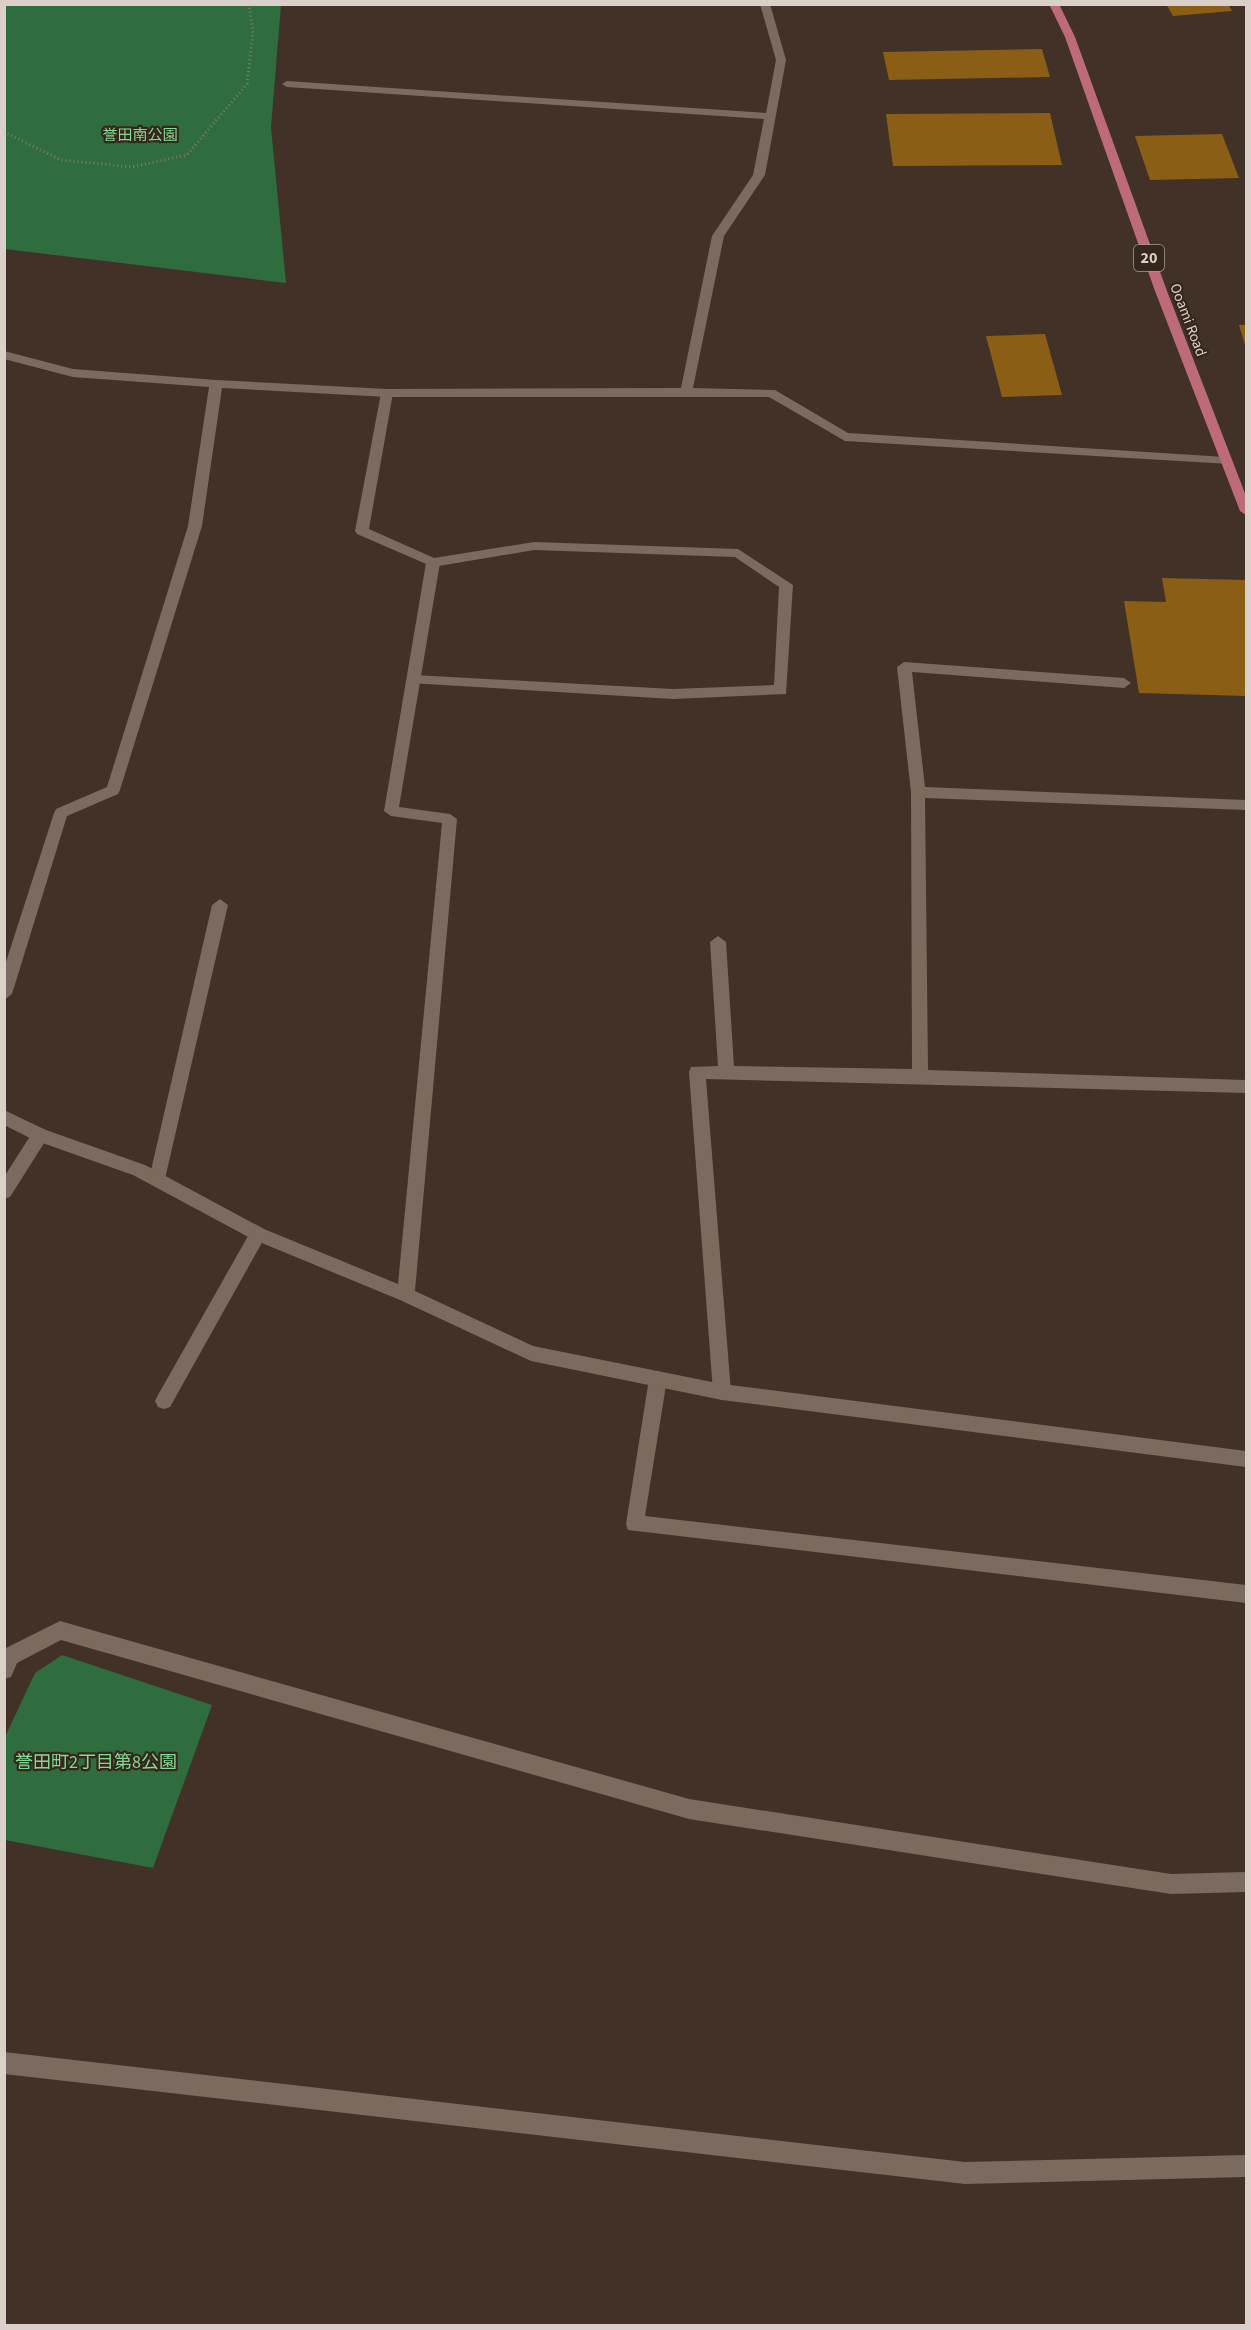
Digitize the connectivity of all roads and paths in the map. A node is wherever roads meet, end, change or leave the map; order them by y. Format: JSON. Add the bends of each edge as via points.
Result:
{"nodes":[{"id":1,"x":249,"y":4,"type":"edge"},
{"id":2,"x":765,"y":4,"type":"edge"},
{"id":3,"x":1054,"y":4,"type":"edge"},
{"id":4,"x":287,"y":84,"type":"dead end"},
{"id":5,"x":768,"y":116,"type":"junction"},
{"id":6,"x":4,"y":132,"type":"edge"},
{"id":7,"x":4,"y":355,"type":"edge"},
{"id":8,"x":216,"y":384,"type":"junction"},
{"id":9,"x":686,"y":392,"type":"junction"},
{"id":10,"x":387,"y":393,"type":"junction"},
{"id":11,"x":1225,"y":461,"type":"junction"},
{"id":12,"x":1246,"y":511,"type":"edge"},
{"id":13,"x":433,"y":563,"type":"junction"},
{"id":14,"x":414,"y":680,"type":"junction"},
{"id":15,"x":1124,"y":682,"type":"dead end"},
{"id":16,"x":918,"y":792,"type":"junction"},
{"id":17,"x":1246,"y":805,"type":"edge"},
{"id":18,"x":220,"y":905,"type":"dead end"},
{"id":19,"x":718,"y":942,"type":"dead end"},
{"id":20,"x":4,"y":994,"type":"edge"},
{"id":21,"x":726,"y":1073,"type":"junction"},
{"id":22,"x":920,"y":1076,"type":"junction"},
{"id":23,"x":1246,"y":1087,"type":"edge"},
{"id":24,"x":4,"y":1117,"type":"edge"},
{"id":25,"x":40,"y":1135,"type":"junction"},
{"id":26,"x":157,"y":1179,"type":"junction"},
{"id":27,"x":4,"y":1192,"type":"edge"},
{"id":28,"x":258,"y":1234,"type":"junction"},
{"id":29,"x":406,"y":1294,"type":"junction"},
{"id":30,"x":658,"y":1379,"type":"junction"},
{"id":31,"x":723,"y":1392,"type":"junction"},
{"id":32,"x":164,"y":1401,"type":"dead end"},
{"id":33,"x":1246,"y":1459,"type":"edge"},
{"id":34,"x":1246,"y":1594,"type":"edge"},
{"id":35,"x":4,"y":1670,"type":"edge"},
{"id":36,"x":1246,"y":1882,"type":"edge"},
{"id":37,"x":4,"y":2063,"type":"edge"},
{"id":38,"x":1246,"y":2166,"type":"edge"}],
"edges":[{"from":1,"to":6,"type":"path","via":[[253,33],[247,84],[187,155],[132,167],[61,160]]},
{"from":2,"to":5,"type":"street","via":[[781,60]]},
{"from":3,"to":11,"type":"main road","name":"Ooami Road","number":"20","via":[[1070,37]]},
{"from":4,"to":5,"type":"street"},
{"from":5,"to":9,"type":"street","via":[[759,175],[718,236]]},
{"from":7,"to":8,"type":"street","via":[[73,373]]},
{"from":8,"to":10,"type":"street"},
{"from":8,"to":20,"type":"street","via":[[195,526],[113,790],[61,813]]},
{"from":9,"to":10,"type":"street"},
{"from":9,"to":11,"type":"street","via":[[771,393],[844,437]]},
{"from":10,"to":13,"type":"street","via":[[362,531]]},
{"from":11,"to":12,"type":"main road","name":"Ooami Road","number":"20"},
{"from":13,"to":14,"type":"street"},
{"from":13,"to":14,"type":"street","via":[[534,546],[738,553],[786,585],[781,690],[673,694]]},
{"from":14,"to":29,"type":"street","via":[[391,811],[450,819]]},
{"from":15,"to":16,"type":"street","via":[[904,667]]},
{"from":16,"to":17,"type":"street"},
{"from":16,"to":22,"type":"street"},
{"from":18,"to":26,"type":"street"},
{"from":19,"to":21,"type":"street"},
{"from":21,"to":22,"type":"street"},
{"from":21,"to":31,"type":"street","via":[[697,1072]]},
{"from":22,"to":23,"type":"street"},
{"from":24,"to":25,"type":"street"},
{"from":25,"to":26,"type":"street"},
{"from":25,"to":27,"type":"street"},
{"from":26,"to":28,"type":"street"},
{"from":28,"to":29,"type":"street"},
{"from":28,"to":32,"type":"street"},
{"from":29,"to":30,"type":"street","via":[[531,1353]]},
{"from":30,"to":31,"type":"street"},
{"from":30,"to":34,"type":"street","via":[[635,1524]]},
{"from":31,"to":33,"type":"street"},
{"from":35,"to":36,"type":"street","via":[[10,1656],[60,1630],[689,1809],[1171,1884]]},
{"from":37,"to":38,"type":"street","via":[[965,2173]]}]}
